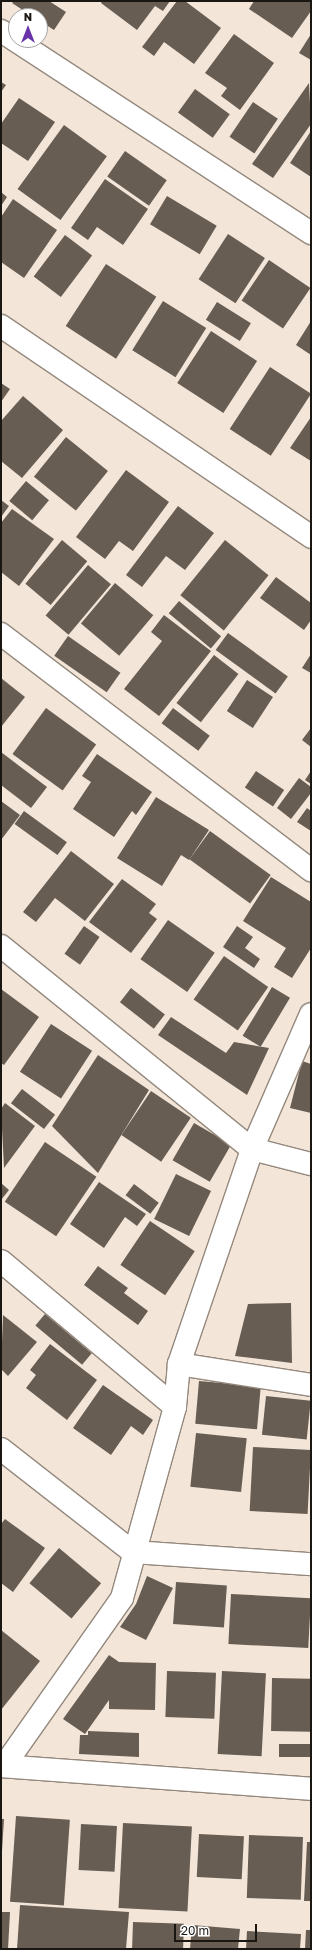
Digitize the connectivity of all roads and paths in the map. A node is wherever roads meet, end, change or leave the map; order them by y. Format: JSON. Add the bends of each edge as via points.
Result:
{"nodes":[{"id":1,"x":1,"y":31,"type":"edge"},
{"id":2,"x":311,"y":232,"type":"edge"},
{"id":3,"x":1,"y":326,"type":"edge"},
{"id":4,"x":311,"y":537,"type":"edge"},
{"id":5,"x":1,"y":634,"type":"edge"},
{"id":6,"x":311,"y":870,"type":"edge"},
{"id":7,"x":1,"y":946,"type":"edge"},
{"id":8,"x":311,"y":1014,"type":"edge"},
{"id":9,"x":252,"y":1149,"type":"junction"},
{"id":10,"x":311,"y":1164,"type":"edge"},
{"id":11,"x":1,"y":1261,"type":"edge"},
{"id":12,"x":179,"y":1364,"type":"junction"},
{"id":13,"x":311,"y":1386,"type":"edge"},
{"id":14,"x":175,"y":1407,"type":"junction"},
{"id":15,"x":1,"y":1449,"type":"edge"},
{"id":16,"x":133,"y":1552,"type":"junction"},
{"id":17,"x":311,"y":1564,"type":"edge"},
{"id":18,"x":2,"y":1765,"type":"edge"},
{"id":19,"x":311,"y":1789,"type":"edge"}],
"edges":[{"from":1,"to":2,"type":"street"},
{"from":3,"to":4,"type":"street"},
{"from":5,"to":6,"type":"street"},
{"from":7,"to":9,"type":"street"},
{"from":8,"to":9,"type":"street"},
{"from":9,"to":10,"type":"street"},
{"from":9,"to":12,"type":"street"},
{"from":11,"to":14,"type":"street"},
{"from":12,"to":13,"type":"street"},
{"from":12,"to":14,"type":"street"},
{"from":14,"to":16,"type":"street"},
{"from":15,"to":16,"type":"street"},
{"from":16,"to":17,"type":"street"},
{"from":16,"to":18,"type":"street","via":[[122,1598]]},
{"from":18,"to":19,"type":"street"}]}
